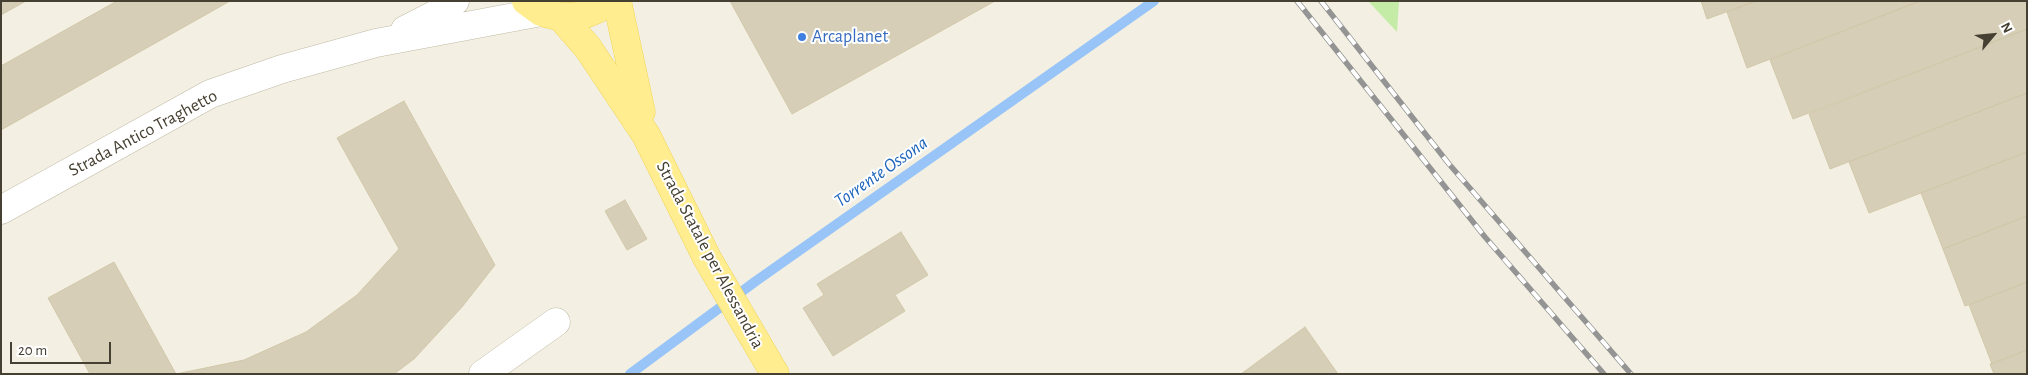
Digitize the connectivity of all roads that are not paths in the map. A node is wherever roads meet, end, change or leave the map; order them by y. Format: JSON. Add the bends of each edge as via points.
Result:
{"nodes":[{"id":1,"x":455,"y":1,"type":"edge"},
{"id":2,"x":607,"y":1,"type":"edge"},
{"id":3,"x":617,"y":1,"type":"edge"},
{"id":4,"x":543,"y":10,"type":"edge"},
{"id":5,"x":376,"y":43,"type":"junction"},
{"id":6,"x":646,"y":135,"type":"junction"},
{"id":7,"x":1,"y":210,"type":"edge"},
{"id":8,"x":556,"y":322,"type":"dead end"},
{"id":9,"x":483,"y":374,"type":"edge"},
{"id":10,"x":775,"y":374,"type":"edge"}],
"edges":[{"from":1,"to":5,"type":"street","name":"Strada Antico Traghetto","via":[[418,24]]},
{"from":2,"to":4,"type":"main road","via":[[580,16]]},
{"from":3,"to":6,"type":"main road","name":"Strada Statale per Alessandria"},
{"from":4,"to":5,"type":"street","name":"Strada Antico Traghetto"},
{"from":4,"to":6,"type":"main road","name":"Strada Statale per Alessandria","via":[[588,48]]},
{"from":5,"to":7,"type":"street","name":"Strada Antico Traghetto","via":[[282,69],[210,94]]},
{"from":6,"to":10,"type":"main road","name":"Strada Statale per Alessandria","via":[[707,258]]},
{"from":8,"to":9,"type":"street"}]}
